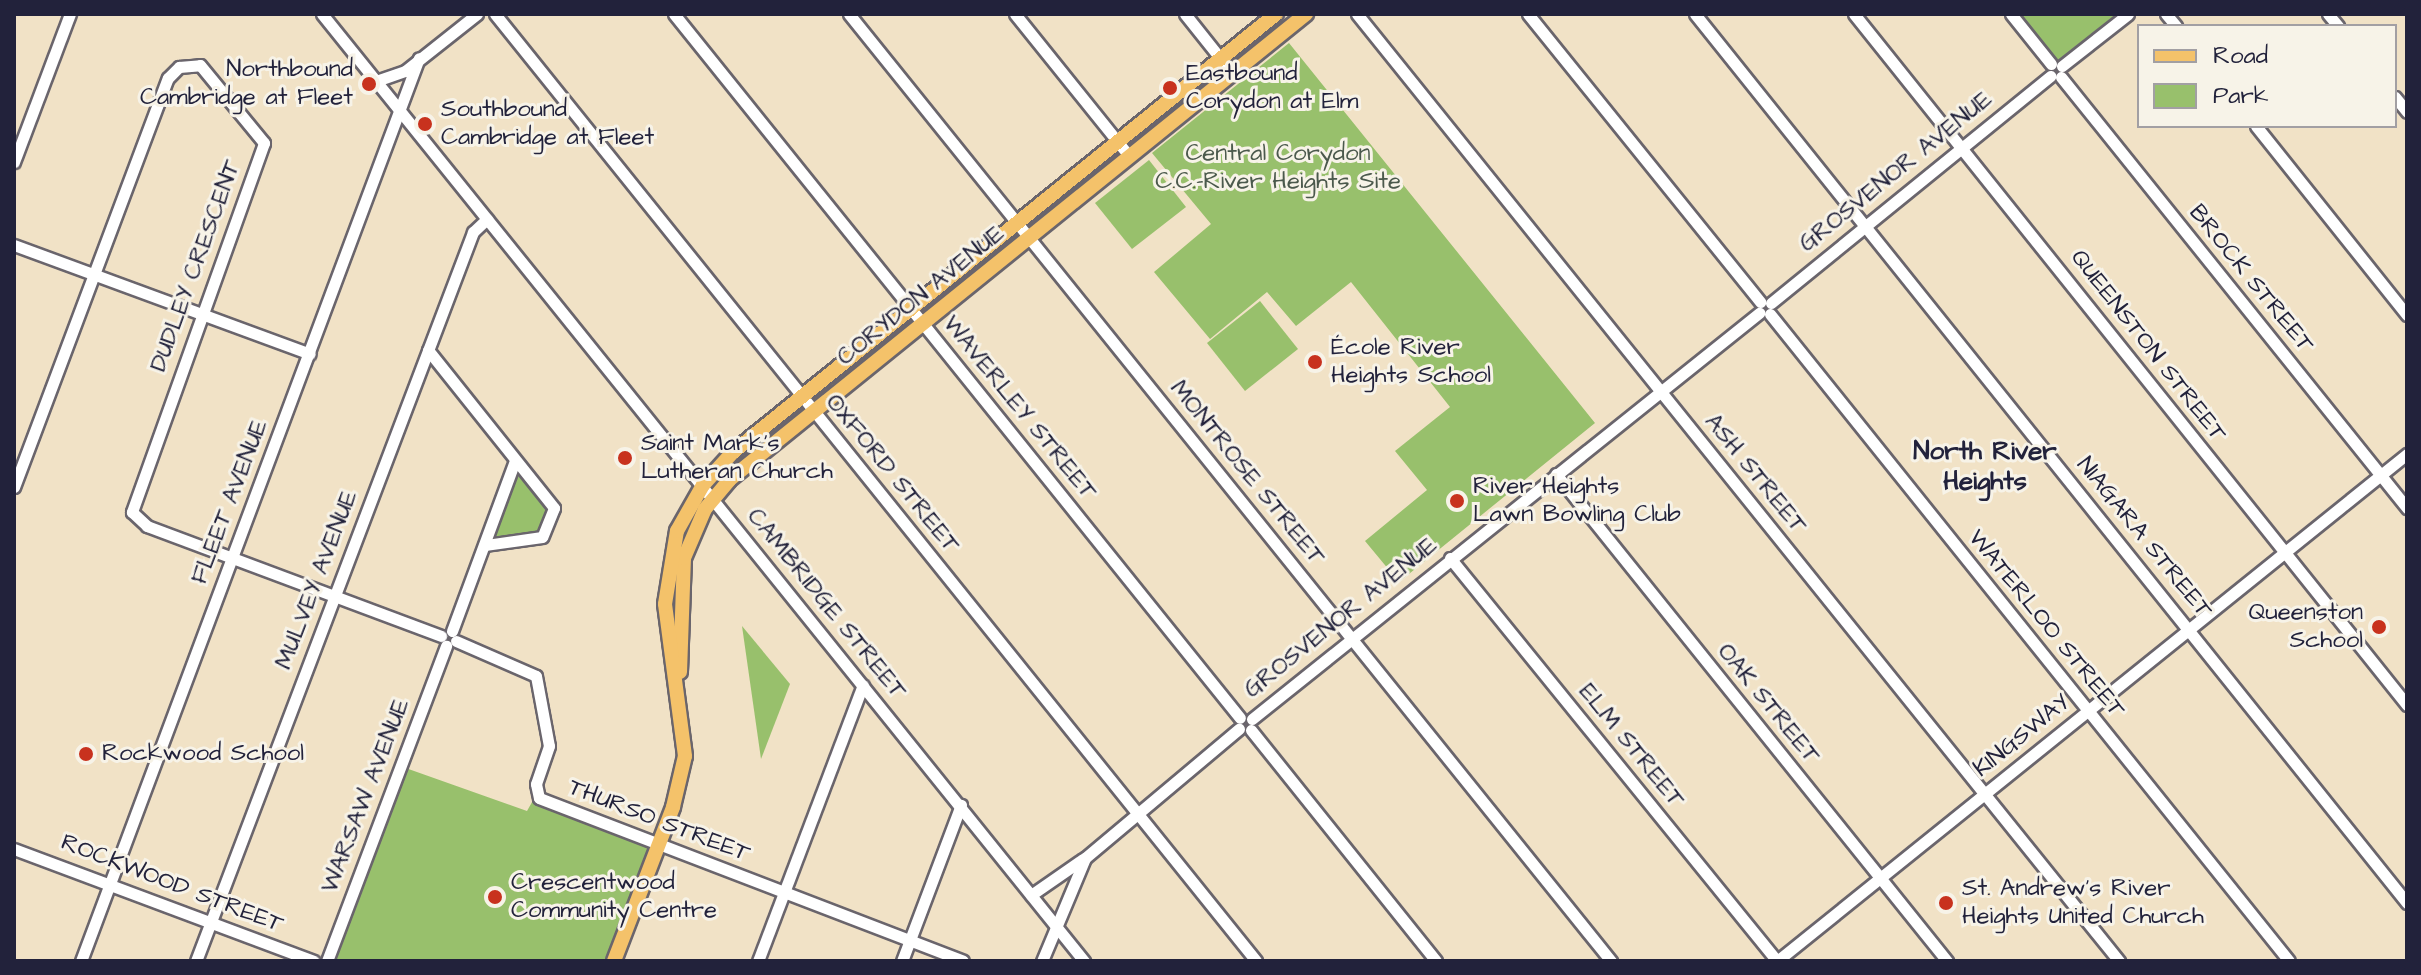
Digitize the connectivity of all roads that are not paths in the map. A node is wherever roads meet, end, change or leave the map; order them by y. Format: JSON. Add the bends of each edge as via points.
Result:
{"nodes":[{"id":1,"x":70,"y":14,"type":"edge"},
{"id":2,"x":322,"y":14,"type":"edge"},
{"id":3,"x":477,"y":14,"type":"edge"},
{"id":4,"x":495,"y":14,"type":"edge"},
{"id":5,"x":674,"y":14,"type":"edge"},
{"id":6,"x":849,"y":14,"type":"edge"},
{"id":7,"x":1015,"y":14,"type":"edge"},
{"id":8,"x":1185,"y":14,"type":"edge"},
{"id":9,"x":1276,"y":14,"type":"edge"},
{"id":10,"x":1306,"y":14,"type":"edge"},
{"id":11,"x":1357,"y":14,"type":"edge"},
{"id":12,"x":1528,"y":14,"type":"edge"},
{"id":13,"x":1695,"y":14,"type":"edge"},
{"id":14,"x":1854,"y":14,"type":"edge"},
{"id":15,"x":2011,"y":14,"type":"edge"},
{"id":16,"x":2128,"y":14,"type":"edge"},
{"id":17,"x":419,"y":58,"type":"junction"},
{"id":18,"x":1221,"y":58,"type":"junction"},
{"id":19,"x":2056,"y":71,"type":"junction"},
{"id":20,"x":1232,"y":73,"type":"junction"},
{"id":21,"x":376,"y":81,"type":"junction"},
{"id":22,"x":401,"y":113,"type":"junction"},
{"id":23,"x":2258,"y":128,"type":"edge"},
{"id":24,"x":1118,"y":142,"type":"junction"},
{"id":25,"x":1962,"y":148,"type":"junction"},
{"id":26,"x":1129,"y":156,"type":"junction"},
{"id":27,"x":14,"y":162,"type":"edge"},
{"id":28,"x":487,"y":219,"type":"junction"},
{"id":29,"x":1017,"y":223,"type":"junction"},
{"id":30,"x":1865,"y":226,"type":"junction"},
{"id":31,"x":1028,"y":238,"type":"junction"},
{"id":32,"x":14,"y":245,"type":"edge"},
{"id":33,"x":95,"y":274,"type":"junction"},
{"id":34,"x":1765,"y":308,"type":"junction"},
{"id":35,"x":911,"y":309,"type":"junction"},
{"id":36,"x":202,"y":314,"type":"junction"},
{"id":37,"x":2407,"y":315,"type":"edge"},
{"id":38,"x":922,"y":323,"type":"junction"},
{"id":39,"x":428,"y":350,"type":"junction"},
{"id":40,"x":310,"y":354,"type":"junction"},
{"id":41,"x":1659,"y":390,"type":"junction"},
{"id":42,"x":802,"y":396,"type":"junction"},
{"id":43,"x":813,"y":411,"type":"junction"},
{"id":44,"x":2407,"y":454,"type":"edge"},
{"id":45,"x":515,"y":461,"type":"junction"},
{"id":46,"x":1556,"y":474,"type":"junction"},
{"id":47,"x":2381,"y":475,"type":"junction"},
{"id":48,"x":703,"y":485,"type":"junction"},
{"id":49,"x":14,"y":487,"type":"edge"},
{"id":50,"x":713,"y":498,"type":"junction"},
{"id":51,"x":131,"y":506,"type":"joint"},
{"id":52,"x":2407,"y":508,"type":"edge"},
{"id":53,"x":485,"y":545,"type":"junction"},
{"id":54,"x":2285,"y":553,"type":"junction"},
{"id":55,"x":234,"y":558,"type":"junction"},
{"id":56,"x":1450,"y":558,"type":"junction"},
{"id":57,"x":334,"y":596,"type":"junction"},
{"id":58,"x":2190,"y":630,"type":"junction"},
{"id":59,"x":1352,"y":637,"type":"junction"},
{"id":60,"x":449,"y":638,"type":"junction"},
{"id":61,"x":679,"y":677,"type":"junction"},
{"id":62,"x":863,"y":685,"type":"junction"},
{"id":63,"x":2407,"y":705,"type":"edge"},
{"id":64,"x":2087,"y":711,"type":"junction"},
{"id":65,"x":1246,"y":724,"type":"junction"},
{"id":66,"x":1984,"y":794,"type":"junction"},
{"id":67,"x":961,"y":805,"type":"junction"},
{"id":68,"x":1137,"y":812,"type":"junction"},
{"id":69,"x":659,"y":844,"type":"junction"},
{"id":70,"x":14,"y":849,"type":"edge"},
{"id":71,"x":1085,"y":858,"type":"junction"},
{"id":72,"x":1880,"y":878,"type":"junction"},
{"id":73,"x":110,"y":884,"type":"junction"},
{"id":74,"x":784,"y":891,"type":"junction"},
{"id":75,"x":1031,"y":895,"type":"junction"},
{"id":76,"x":2407,"y":903,"type":"edge"},
{"id":77,"x":210,"y":924,"type":"junction"},
{"id":78,"x":1055,"y":925,"type":"junction"},
{"id":79,"x":910,"y":939,"type":"junction"},
{"id":80,"x":1071,"y":945,"type":"junction"},
{"id":81,"x":1047,"y":947,"type":"junction"},
{"id":82,"x":81,"y":961,"type":"edge"},
{"id":83,"x":196,"y":961,"type":"edge"},
{"id":84,"x":314,"y":961,"type":"edge"},
{"id":85,"x":327,"y":961,"type":"edge"},
{"id":86,"x":614,"y":961,"type":"edge"},
{"id":87,"x":758,"y":961,"type":"edge"},
{"id":88,"x":902,"y":961,"type":"edge"},
{"id":89,"x":963,"y":961,"type":"edge"},
{"id":90,"x":1042,"y":961,"type":"edge"},
{"id":91,"x":1084,"y":961,"type":"edge"},
{"id":92,"x":1256,"y":961,"type":"edge"},
{"id":93,"x":1436,"y":961,"type":"edge"},
{"id":94,"x":1611,"y":961,"type":"edge"},
{"id":95,"x":1777,"y":961,"type":"edge"},
{"id":96,"x":1947,"y":961,"type":"edge"},
{"id":97,"x":2119,"y":961,"type":"edge"},
{"id":98,"x":2289,"y":961,"type":"edge"}],
"edges":[{"from":1,"to":27,"type":"street"},
{"from":2,"to":21,"type":"street","name":"CAMBRIDGE STREET"},
{"from":3,"to":17,"type":"street"},
{"from":4,"to":42,"type":"street","name":"OXFORD STREET"},
{"from":5,"to":35,"type":"street","name":"WAVERLEY STREET"},
{"from":6,"to":29,"type":"street","name":"MONTROSE STREET"},
{"from":7,"to":24,"type":"street"},
{"from":8,"to":18,"type":"street"},
{"from":9,"to":18,"type":"main road","name":"CORYDON AVENUE"},
{"from":10,"to":20,"type":"main road","name":"CORYDON AVENUE"},
{"from":11,"to":41,"type":"street","name":"ASH STREET"},
{"from":12,"to":34,"type":"street","name":"WATERLOO STREET"},
{"from":13,"to":30,"type":"street","name":"NIAGARA STREET"},
{"from":14,"to":25,"type":"street","name":"QUEENSTON STREET"},
{"from":15,"to":19,"type":"street","name":"BROCK STREET"},
{"from":16,"to":19,"type":"street","name":"GROSVENOR AVENUE"},
{"from":17,"to":21,"type":"street"},
{"from":17,"to":22,"type":"street","name":"FLEET AVENUE"},
{"from":18,"to":20,"type":"street"},
{"from":18,"to":24,"type":"main road","name":"CORYDON AVENUE"},
{"from":19,"to":25,"type":"street","name":"GROSVENOR AVENUE"},
{"from":19,"to":47,"type":"street","name":"BROCK STREET"},
{"from":20,"to":26,"type":"main road","name":"CORYDON AVENUE"},
{"from":21,"to":22,"type":"street","name":"CAMBRIDGE STREET"},
{"from":22,"to":28,"type":"street","name":"CAMBRIDGE STREET"},
{"from":22,"to":40,"type":"street","name":"FLEET AVENUE"},
{"from":23,"to":37,"type":"street"},
{"from":24,"to":26,"type":"street"},
{"from":24,"to":29,"type":"main road","name":"CORYDON AVENUE"},
{"from":25,"to":30,"type":"street","name":"GROSVENOR AVENUE"},
{"from":25,"to":54,"type":"street","name":"QUEENSTON STREET"},
{"from":26,"to":31,"type":"main road","name":"CORYDON AVENUE"},
{"from":28,"to":39,"type":"street","name":"MULVEY AVENUE","via":[[473,232]]},
{"from":28,"to":48,"type":"street","name":"CAMBRIDGE STREET"},
{"from":29,"to":31,"type":"street","name":"MONTROSE STREET"},
{"from":29,"to":35,"type":"main road","name":"CORYDON AVENUE"},
{"from":30,"to":34,"type":"street","name":"GROSVENOR AVENUE"},
{"from":30,"to":58,"type":"street","name":"NIAGARA STREET"},
{"from":31,"to":38,"type":"main road","name":"CORYDON AVENUE"},
{"from":31,"to":59,"type":"street","name":"MONTROSE STREET"},
{"from":32,"to":33,"type":"street"},
{"from":33,"to":36,"type":"street"},
{"from":33,"to":36,"type":"street","name":"DUDLEY CRESCENT","via":[[168,78],[179,67],[200,65],[264,143]]},
{"from":33,"to":49,"type":"street"},
{"from":34,"to":41,"type":"street","name":"GROSVENOR AVENUE"},
{"from":34,"to":64,"type":"street","name":"WATERLOO STREET"},
{"from":35,"to":38,"type":"street","name":"WAVERLEY STREET"},
{"from":35,"to":42,"type":"main road","name":"CORYDON AVENUE"},
{"from":36,"to":40,"type":"street"},
{"from":36,"to":51,"type":"street","name":"DUDLEY CRESCENT"},
{"from":38,"to":43,"type":"main road","name":"CORYDON AVENUE"},
{"from":38,"to":65,"type":"street","name":"WAVERLEY STREET"},
{"from":39,"to":45,"type":"street"},
{"from":39,"to":57,"type":"street","name":"MULVEY AVENUE"},
{"from":40,"to":55,"type":"street","name":"FLEET AVENUE"},
{"from":41,"to":46,"type":"street","name":"GROSVENOR AVENUE"},
{"from":41,"to":66,"type":"street","name":"ASH STREET"},
{"from":42,"to":43,"type":"street","name":"OXFORD STREET"},
{"from":42,"to":48,"type":"main road","name":"CORYDON AVENUE"},
{"from":43,"to":50,"type":"main road","name":"CORYDON AVENUE"},
{"from":43,"to":68,"type":"street","name":"OXFORD STREET"},
{"from":44,"to":47,"type":"street","name":"KINGSWAY"},
{"from":45,"to":53,"type":"street","name":"WARSAW AVENUE"},
{"from":45,"to":53,"type":"street","via":[[554,508],[542,537]]},
{"from":46,"to":56,"type":"street","name":"GROSVENOR AVENUE"},
{"from":46,"to":72,"type":"street","name":"OAK STREET"},
{"from":47,"to":52,"type":"street","name":"BROCK STREET"},
{"from":47,"to":54,"type":"street","name":"KINGSWAY"},
{"from":48,"to":50,"type":"street","name":"CAMBRIDGE STREET"},
{"from":48,"to":61,"type":"main road","name":"CORYDON AVENUE","via":[[670,555],[665,604]]},
{"from":50,"to":61,"type":"main road","name":"CORYDON AVENUE","via":[[684,558]]},
{"from":50,"to":62,"type":"street","name":"CAMBRIDGE STREET"},
{"from":51,"to":55,"type":"street","name":"THURSO STREET","via":[[141,523]]},
{"from":53,"to":60,"type":"street","name":"WARSAW AVENUE"},
{"from":54,"to":58,"type":"street","name":"KINGSWAY"},
{"from":54,"to":63,"type":"street","name":"QUEENSTON STREET"},
{"from":55,"to":57,"type":"street","name":"THURSO STREET"},
{"from":55,"to":73,"type":"street","name":"FLEET AVENUE"},
{"from":56,"to":59,"type":"street","name":"GROSVENOR AVENUE"},
{"from":56,"to":95,"type":"street","name":"ELM STREET"},
{"from":57,"to":60,"type":"street","name":"THURSO STREET"},
{"from":57,"to":77,"type":"street","name":"MULVEY AVENUE"},
{"from":58,"to":64,"type":"street","name":"KINGSWAY"},
{"from":58,"to":76,"type":"street","name":"NIAGARA STREET"},
{"from":59,"to":65,"type":"street","name":"GROSVENOR AVENUE"},
{"from":59,"to":94,"type":"street","name":"MONTROSE STREET"},
{"from":60,"to":69,"type":"street","name":"THURSO STREET","via":[[536,676],[549,746],[536,795]]},
{"from":60,"to":85,"type":"street","name":"WARSAW AVENUE"},
{"from":61,"to":69,"type":"main road","name":"CORYDON AVENUE","via":[[685,756]]},
{"from":62,"to":67,"type":"street","name":"CAMBRIDGE STREET"},
{"from":62,"to":74,"type":"street"},
{"from":64,"to":66,"type":"street","name":"KINGSWAY"},
{"from":64,"to":98,"type":"street","name":"WATERLOO STREET"},
{"from":65,"to":68,"type":"street","name":"GROSVENOR AVENUE"},
{"from":65,"to":93,"type":"street","name":"WAVERLEY STREET"},
{"from":66,"to":72,"type":"street","name":"KINGSWAY"},
{"from":66,"to":97,"type":"street","name":"ASH STREET"},
{"from":67,"to":75,"type":"street","name":"CAMBRIDGE STREET"},
{"from":67,"to":79,"type":"street"},
{"from":68,"to":71,"type":"street","name":"GROSVENOR AVENUE"},
{"from":68,"to":92,"type":"street","name":"OXFORD STREET"},
{"from":69,"to":74,"type":"street","name":"THURSO STREET"},
{"from":69,"to":86,"type":"main road","name":"CORYDON AVENUE"},
{"from":70,"to":73,"type":"street","name":"ROCKWOOD STREET"},
{"from":71,"to":75,"type":"street","name":"GROSVENOR AVENUE"},
{"from":71,"to":78,"type":"street","name":"GROSVENOR AVENUE"},
{"from":72,"to":95,"type":"street","name":"KINGSWAY"},
{"from":72,"to":96,"type":"street","name":"OAK STREET"},
{"from":73,"to":77,"type":"street","name":"ROCKWOOD STREET"},
{"from":73,"to":82,"type":"street","name":"FLEET AVENUE"},
{"from":74,"to":79,"type":"street","name":"THURSO STREET"},
{"from":74,"to":87,"type":"street"},
{"from":75,"to":78,"type":"street","name":"CAMBRIDGE STREET"},
{"from":77,"to":83,"type":"street","name":"MULVEY AVENUE"},
{"from":77,"to":84,"type":"street","name":"ROCKWOOD STREET"},
{"from":78,"to":80,"type":"street","name":"CAMBRIDGE STREET"},
{"from":78,"to":81,"type":"street","name":"GROSVENOR AVENUE"},
{"from":79,"to":88,"type":"street"},
{"from":79,"to":89,"type":"street","name":"THURSO STREET"},
{"from":80,"to":81,"type":"street"},
{"from":80,"to":91,"type":"street","name":"CAMBRIDGE STREET"},
{"from":81,"to":90,"type":"street","name":"GROSVENOR AVENUE"}]}
